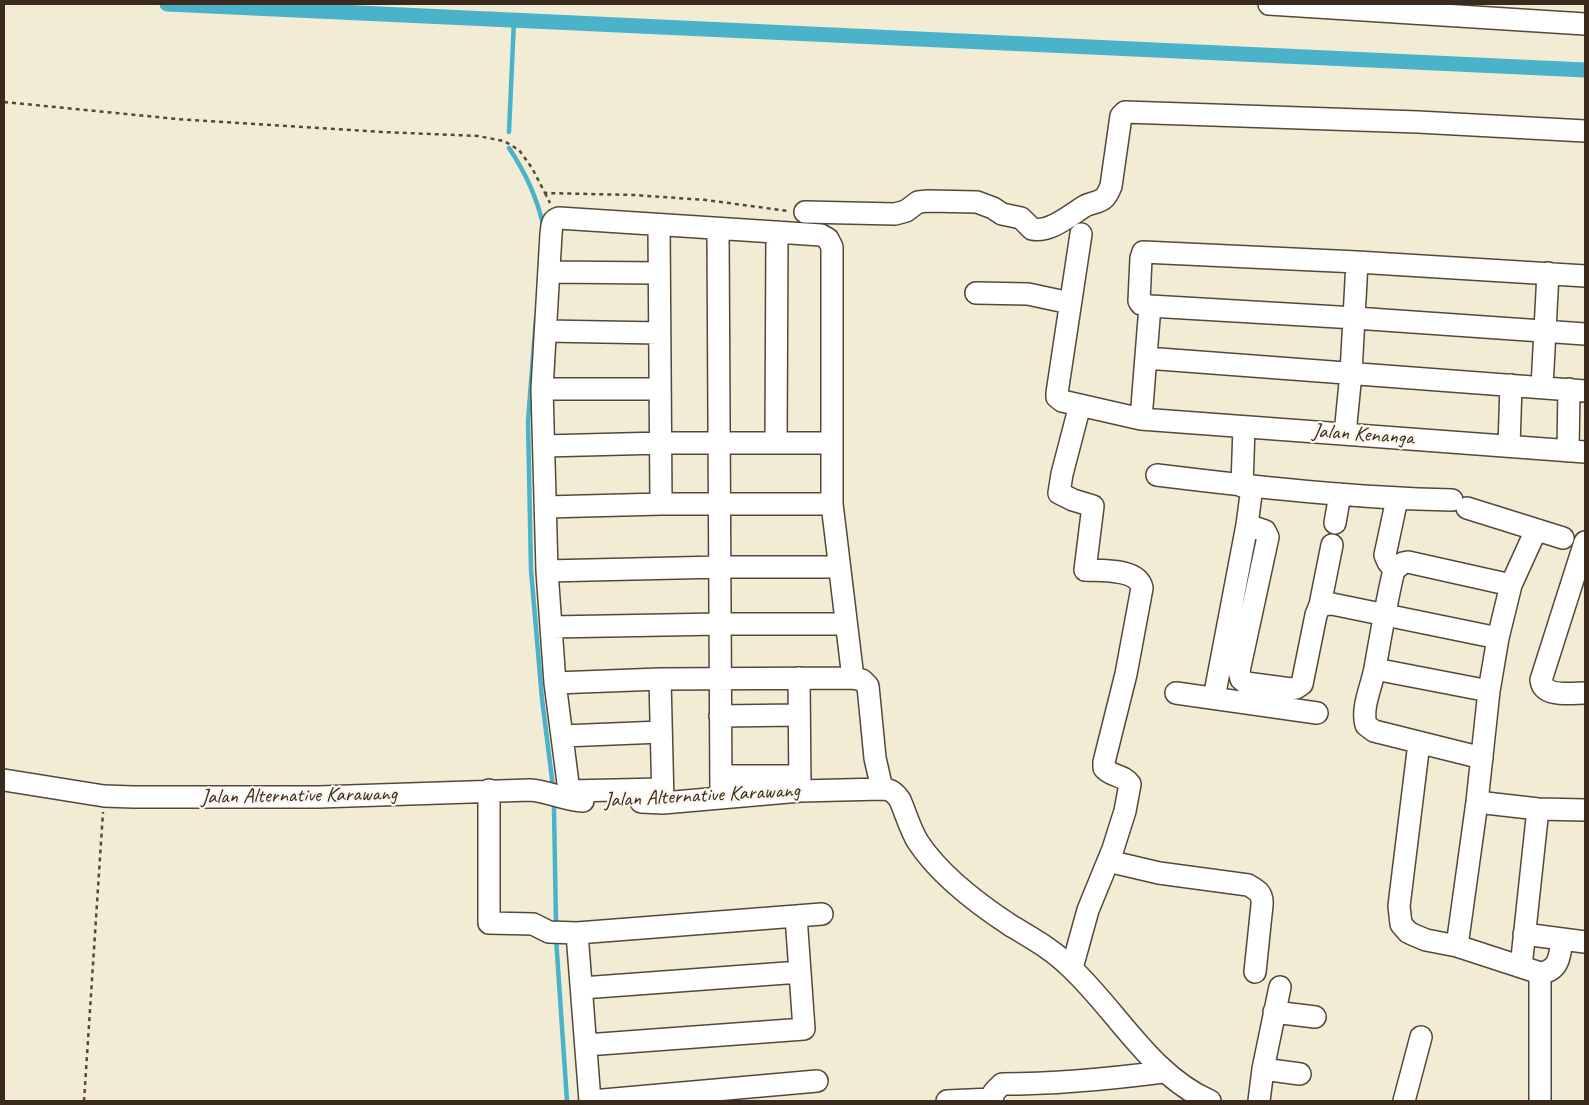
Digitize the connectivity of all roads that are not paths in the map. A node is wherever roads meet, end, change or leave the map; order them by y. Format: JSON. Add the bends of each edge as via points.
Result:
{"nodes":[{"id":1,"x":1269,"y":4,"type":"edge"},
{"id":2,"x":1585,"y":24,"type":"edge"},
{"id":3,"x":1585,"y":131,"type":"edge"},
{"id":4,"x":805,"y":212,"type":"road end"},
{"id":5,"x":658,"y":225,"type":"junction"},
{"id":6,"x":718,"y":229,"type":"junction"},
{"id":7,"x":777,"y":232,"type":"junction"},
{"id":8,"x":1081,"y":234,"type":"dead end"},
{"id":9,"x":1357,"y":262,"type":"junction"},
{"id":10,"x":549,"y":272,"type":"junction"},
{"id":11,"x":659,"y":273,"type":"junction"},
{"id":12,"x":1548,"y":273,"type":"junction"},
{"id":13,"x":1585,"y":276,"type":"edge"},
{"id":14,"x":976,"y":293,"type":"dead end"},
{"id":15,"x":1070,"y":303,"type":"junction"},
{"id":16,"x":1150,"y":306,"type":"junction"},
{"id":17,"x":1355,"y":318,"type":"junction"},
{"id":18,"x":546,"y":331,"type":"junction"},
{"id":19,"x":1545,"y":331,"type":"junction"},
{"id":20,"x":660,"y":333,"type":"junction"},
{"id":21,"x":1585,"y":334,"type":"edge"},
{"id":22,"x":1146,"y":358,"type":"junction"},
{"id":23,"x":1351,"y":373,"type":"junction"},
{"id":24,"x":1511,"y":385,"type":"junction"},
{"id":25,"x":1542,"y":387,"type":"junction"},
{"id":26,"x":542,"y":389,"type":"junction"},
{"id":27,"x":660,"y":389,"type":"junction"},
{"id":28,"x":1577,"y":390,"type":"edge"},
{"id":29,"x":1080,"y":405,"type":"junction"},
{"id":30,"x":1141,"y":419,"type":"junction"},
{"id":31,"x":1244,"y":426,"type":"junction"},
{"id":32,"x":1345,"y":434,"type":"junction"},
{"id":33,"x":661,"y":443,"type":"junction"},
{"id":34,"x":719,"y":443,"type":"junction"},
{"id":35,"x":776,"y":443,"type":"junction"},
{"id":36,"x":832,"y":443,"type":"junction"},
{"id":37,"x":544,"y":446,"type":"junction"},
{"id":38,"x":1509,"y":446,"type":"junction"},
{"id":39,"x":1577,"y":451,"type":"edge"},
{"id":40,"x":1157,"y":475,"type":"dead end"},
{"id":41,"x":1247,"y":487,"type":"junction"},
{"id":42,"x":1340,"y":494,"type":"junction"},
{"id":43,"x":1397,"y":499,"type":"junction"},
{"id":44,"x":661,"y":504,"type":"junction"},
{"id":45,"x":719,"y":504,"type":"junction"},
{"id":46,"x":832,"y":504,"type":"junction"},
{"id":47,"x":546,"y":506,"type":"junction"},
{"id":48,"x":1334,"y":523,"type":"dead end"},
{"id":49,"x":1247,"y":525,"type":"junction"},
{"id":50,"x":1536,"y":530,"type":"junction"},
{"id":51,"x":1563,"y":538,"type":"dead end"},
{"id":52,"x":1585,"y":542,"type":"edge"},
{"id":53,"x":1332,"y":545,"type":"dead end"},
{"id":54,"x":720,"y":567,"type":"junction"},
{"id":55,"x":839,"y":567,"type":"junction"},
{"id":56,"x":1394,"y":570,"type":"junction"},
{"id":57,"x":547,"y":571,"type":"junction"},
{"id":58,"x":1512,"y":585,"type":"junction"},
{"id":59,"x":1320,"y":605,"type":"junction"},
{"id":60,"x":1383,"y":614,"type":"junction"},
{"id":61,"x":720,"y":624,"type":"junction"},
{"id":62,"x":846,"y":624,"type":"junction"},
{"id":63,"x":551,"y":627,"type":"junction"},
{"id":64,"x":1498,"y":638,"type":"junction"},
{"id":65,"x":1375,"y":669,"type":"junction"},
{"id":66,"x":799,"y":678,"type":"junction"},
{"id":67,"x":853,"y":678,"type":"junction"},
{"id":68,"x":660,"y":679,"type":"junction"},
{"id":69,"x":720,"y":679,"type":"junction"},
{"id":70,"x":555,"y":684,"type":"junction"},
{"id":71,"x":1489,"y":691,"type":"junction"},
{"id":72,"x":1176,"y":693,"type":"dead end"},
{"id":73,"x":1585,"y":693,"type":"edge"},
{"id":74,"x":1214,"y":698,"type":"junction"},
{"id":75,"x":1317,"y":713,"type":"dead end"},
{"id":76,"x":799,"y":715,"type":"junction"},
{"id":77,"x":720,"y":716,"type":"junction"},
{"id":78,"x":661,"y":732,"type":"junction"},
{"id":79,"x":563,"y":736,"type":"junction"},
{"id":80,"x":1419,"y":743,"type":"junction"},
{"id":81,"x":1482,"y":758,"type":"junction"},
{"id":82,"x":721,"y":776,"type":"junction"},
{"id":83,"x":4,"y":780,"type":"edge"},
{"id":84,"x":800,"y":783,"type":"junction"},
{"id":85,"x":882,"y":788,"type":"junction"},
{"id":86,"x":489,"y":790,"type":"junction"},
{"id":87,"x":663,"y":796,"type":"junction"},
{"id":88,"x":722,"y":798,"type":"junction"},
{"id":89,"x":1477,"y":802,"type":"junction"},
{"id":90,"x":1538,"y":810,"type":"junction"},
{"id":91,"x":1585,"y":810,"type":"edge"},
{"id":92,"x":1108,"y":861,"type":"junction"},
{"id":93,"x":822,"y":914,"type":"dead end"},
{"id":94,"x":796,"y":916,"type":"junction"},
{"id":95,"x":562,"y":933,"type":"junction"},
{"id":96,"x":1524,"y":934,"type":"junction"},
{"id":97,"x":1562,"y":938,"type":"junction"},
{"id":98,"x":1585,"y":942,"type":"edge"},
{"id":99,"x":1456,"y":946,"type":"junction"},
{"id":100,"x":1072,"y":968,"type":"junction"},
{"id":101,"x":1531,"y":970,"type":"junction"},
{"id":102,"x":800,"y":972,"type":"junction"},
{"id":103,"x":1255,"y":972,"type":"dead end"},
{"id":104,"x":582,"y":988,"type":"junction"},
{"id":105,"x":1280,"y":988,"type":"dead end"},
{"id":106,"x":1274,"y":1012,"type":"junction"},
{"id":107,"x":1315,"y":1017,"type":"dead end"},
{"id":108,"x":1421,"y":1037,"type":"dead end"},
{"id":109,"x":586,"y":1045,"type":"junction"},
{"id":110,"x":1263,"y":1069,"type":"junction"},
{"id":111,"x":1163,"y":1072,"type":"junction"},
{"id":112,"x":1300,"y":1074,"type":"dead end"},
{"id":113,"x":817,"y":1081,"type":"dead end"},
{"id":114,"x":992,"y":1100,"type":"edge"},
{"id":115,"x":591,"y":1101,"type":"edge"},
{"id":116,"x":957,"y":1101,"type":"edge"},
{"id":117,"x":1210,"y":1101,"type":"edge"},
{"id":118,"x":1259,"y":1101,"type":"edge"},
{"id":119,"x":1404,"y":1101,"type":"edge"},
{"id":120,"x":1540,"y":1101,"type":"edge"}],
"edges":[{"from":1,"to":2,"type":"street"},
{"from":3,"to":4,"type":"street","via":[[1126,112],[1121,116],[1111,186],[1106,196],[1041,229],[1032,229],[1021,218],[1002,214],[977,202],[918,202],[895,214]]},
{"from":5,"to":6,"type":"street"},
{"from":5,"to":10,"type":"street","via":[[556,218],[552,223]]},
{"from":5,"to":11,"type":"street"},
{"from":6,"to":7,"type":"street"},
{"from":6,"to":34,"type":"street"},
{"from":7,"to":35,"type":"street"},
{"from":7,"to":36,"type":"street","via":[[821,235],[832,247]]},
{"from":8,"to":15,"type":"street"},
{"from":9,"to":12,"type":"street"},
{"from":9,"to":16,"type":"street","via":[[1143,252],[1139,301]]},
{"from":9,"to":17,"type":"street"},
{"from":10,"to":11,"type":"street"},
{"from":10,"to":18,"type":"street"},
{"from":11,"to":20,"type":"street"},
{"from":12,"to":13,"type":"street"},
{"from":12,"to":19,"type":"street"},
{"from":14,"to":15,"type":"street","via":[[1028,294]]},
{"from":15,"to":29,"type":"street","name":"Jalan Kenanga","via":[[1057,397]]},
{"from":16,"to":17,"type":"street"},
{"from":16,"to":22,"type":"street"},
{"from":17,"to":19,"type":"street"},
{"from":17,"to":23,"type":"street"},
{"from":18,"to":20,"type":"street"},
{"from":18,"to":26,"type":"street"},
{"from":19,"to":21,"type":"street"},
{"from":19,"to":25,"type":"street"},
{"from":20,"to":27,"type":"street"},
{"from":22,"to":23,"type":"street"},
{"from":22,"to":30,"type":"street"},
{"from":23,"to":24,"type":"street"},
{"from":23,"to":32,"type":"street"},
{"from":24,"to":25,"type":"street"},
{"from":24,"to":38,"type":"street"},
{"from":25,"to":28,"type":"street"},
{"from":26,"to":27,"type":"street"},
{"from":26,"to":37,"type":"street"},
{"from":27,"to":33,"type":"street"},
{"from":28,"to":39,"type":"street"},
{"from":29,"to":30,"type":"street","name":"Jalan Kenanga"},
{"from":29,"to":92,"type":"street","via":[[1059,493],[1093,506],[1085,570],[1128,574],[1136,577],[1142,588],[1104,762],[1108,772],[1130,784],[1125,811]]},
{"from":30,"to":31,"type":"street","name":"Jalan Kenanga"},
{"from":31,"to":32,"type":"street","name":"Jalan Kenanga"},
{"from":31,"to":41,"type":"street"},
{"from":32,"to":38,"type":"street","name":"Jalan Kenanga"},
{"from":33,"to":34,"type":"street"},
{"from":33,"to":37,"type":"street"},
{"from":33,"to":44,"type":"street"},
{"from":34,"to":35,"type":"street"},
{"from":34,"to":45,"type":"street"},
{"from":35,"to":36,"type":"street"},
{"from":36,"to":46,"type":"street"},
{"from":37,"to":47,"type":"street"},
{"from":38,"to":39,"type":"street","name":"Jalan Kenanga"},
{"from":40,"to":41,"type":"street"},
{"from":41,"to":42,"type":"street"},
{"from":41,"to":49,"type":"street"},
{"from":42,"to":43,"type":"street"},
{"from":42,"to":48,"type":"street"},
{"from":43,"to":50,"type":"street","via":[[1460,504]]},
{"from":43,"to":56,"type":"street","via":[[1385,555]]},
{"from":44,"to":45,"type":"street"},
{"from":44,"to":47,"type":"street"},
{"from":45,"to":46,"type":"street"},
{"from":45,"to":54,"type":"street"},
{"from":46,"to":55,"type":"street"},
{"from":47,"to":57,"type":"street"},
{"from":49,"to":59,"type":"street","via":[[1265,531],[1268,538],[1240,671],[1242,681],[1291,689],[1302,684]]},
{"from":49,"to":74,"type":"street"},
{"from":50,"to":51,"type":"street"},
{"from":50,"to":58,"type":"street"},
{"from":52,"to":73,"type":"street","via":[[1541,680],[1546,690]]},
{"from":53,"to":59,"type":"street"},
{"from":54,"to":55,"type":"street"},
{"from":54,"to":57,"type":"street"},
{"from":54,"to":61,"type":"street"},
{"from":55,"to":62,"type":"street"},
{"from":56,"to":58,"type":"street","via":[[1408,562]]},
{"from":56,"to":60,"type":"street"},
{"from":57,"to":63,"type":"street"},
{"from":58,"to":64,"type":"street"},
{"from":59,"to":60,"type":"street","via":[[1332,604]]},
{"from":60,"to":64,"type":"street"},
{"from":60,"to":65,"type":"street"},
{"from":61,"to":62,"type":"street"},
{"from":61,"to":63,"type":"street"},
{"from":61,"to":69,"type":"street"},
{"from":62,"to":67,"type":"street"},
{"from":63,"to":70,"type":"street"},
{"from":64,"to":71,"type":"street"},
{"from":65,"to":71,"type":"street"},
{"from":65,"to":80,"type":"street","via":[[1366,710],[1367,727]]},
{"from":66,"to":67,"type":"street"},
{"from":66,"to":69,"type":"street"},
{"from":66,"to":76,"type":"street"},
{"from":67,"to":85,"type":"street","via":[[868,686],[875,758]]},
{"from":68,"to":69,"type":"street"},
{"from":68,"to":70,"type":"street"},
{"from":68,"to":78,"type":"street"},
{"from":69,"to":77,"type":"street"},
{"from":70,"to":79,"type":"street"},
{"from":71,"to":81,"type":"street"},
{"from":72,"to":74,"type":"street"},
{"from":74,"to":75,"type":"street"},
{"from":76,"to":77,"type":"street"},
{"from":76,"to":84,"type":"street"},
{"from":77,"to":82,"type":"street"},
{"from":78,"to":79,"type":"street"},
{"from":78,"to":87,"type":"street"},
{"from":79,"to":87,"type":"street","via":[[569,791]]},
{"from":80,"to":81,"type":"street"},
{"from":80,"to":99,"type":"street","via":[[1400,920],[1404,928],[1414,935]]},
{"from":81,"to":89,"type":"street"},
{"from":82,"to":84,"type":"street"},
{"from":82,"to":88,"type":"street"},
{"from":83,"to":86,"type":"street","name":"Jalan Alternative Karawang","via":[[104,796],[134,797],[319,797]]},
{"from":84,"to":85,"type":"street","name":"Jalan Alternative Karawang"},
{"from":84,"to":88,"type":"street","name":"Jalan Alternative Karawang"},
{"from":85,"to":100,"type":"street","via":[[895,794],[919,844],[979,904],[1048,948]]},
{"from":86,"to":87,"type":"street","name":"Jalan Alternative Karawang","via":[[537,790],[570,800],[602,803]]},
{"from":86,"to":95,"type":"street","via":[[490,923],[533,924]]},
{"from":87,"to":88,"type":"street","name":"Jalan Alternative Karawang"},
{"from":89,"to":90,"type":"street"},
{"from":89,"to":99,"type":"street"},
{"from":90,"to":91,"type":"street"},
{"from":90,"to":96,"type":"street"},
{"from":92,"to":100,"type":"street","via":[[1088,910]]},
{"from":92,"to":103,"type":"street","via":[[1257,889],[1262,900]]},
{"from":93,"to":94,"type":"street"},
{"from":94,"to":95,"type":"street"},
{"from":94,"to":102,"type":"street"},
{"from":95,"to":104,"type":"street"},
{"from":96,"to":97,"type":"street"},
{"from":96,"to":101,"type":"street"},
{"from":97,"to":98,"type":"street"},
{"from":97,"to":101,"type":"street","via":[[1554,967],[1550,971]]},
{"from":99,"to":101,"type":"street"},
{"from":100,"to":111,"type":"street"},
{"from":101,"to":120,"type":"street"},
{"from":102,"to":104,"type":"street"},
{"from":102,"to":109,"type":"street","via":[[804,1029]]},
{"from":104,"to":109,"type":"street"},
{"from":105,"to":106,"type":"street"},
{"from":106,"to":107,"type":"street"},
{"from":106,"to":110,"type":"street"},
{"from":108,"to":119,"type":"street"},
{"from":109,"to":115,"type":"street"},
{"from":110,"to":112,"type":"street"},
{"from":110,"to":118,"type":"street"},
{"from":111,"to":114,"type":"street","via":[[1098,1080],[1002,1084],[996,1088]]},
{"from":111,"to":117,"type":"street","via":[[1196,1096]]},
{"from":113,"to":115,"type":"street"},
{"from":114,"to":116,"type":"street"}]}
